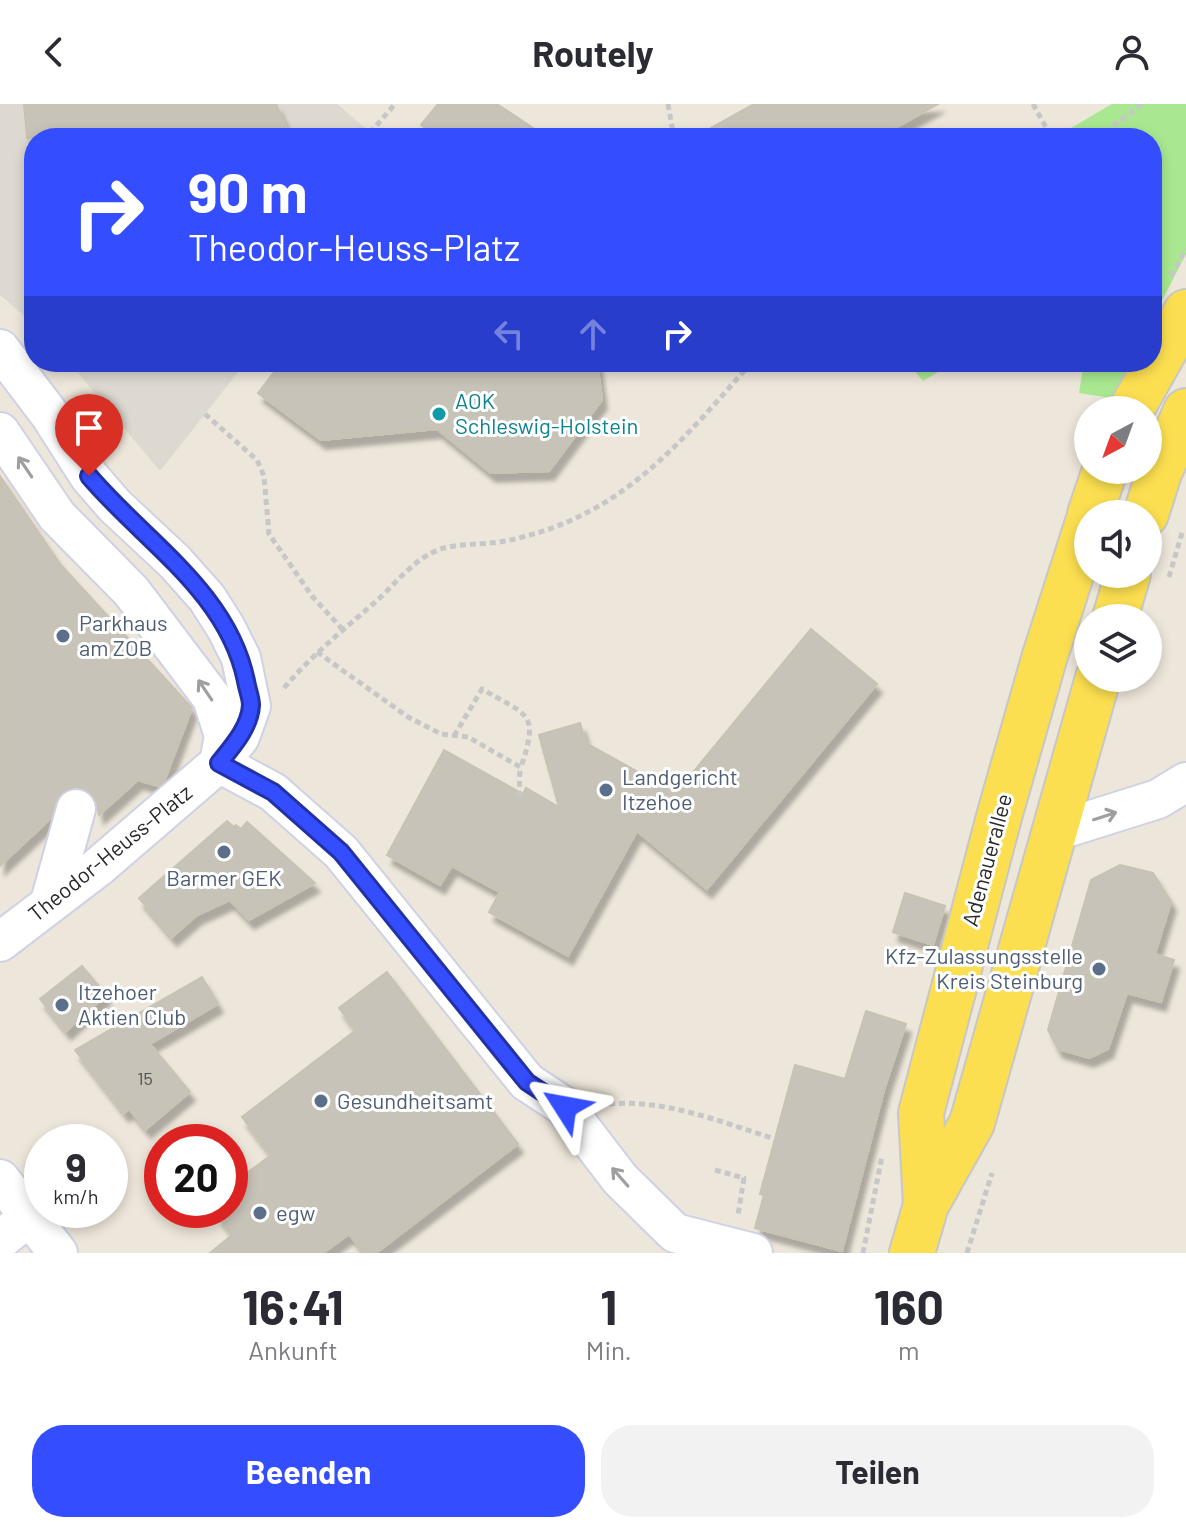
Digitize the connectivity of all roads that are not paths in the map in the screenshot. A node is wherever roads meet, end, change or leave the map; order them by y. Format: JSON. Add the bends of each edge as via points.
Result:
{"nodes":[{"id":1,"x":1186,"y":312,"type":"edge"},
{"id":2,"x":0,"y":349,"type":"edge"},
{"id":3,"x":1162,"y":355,"type":"edge"},
{"id":4,"x":1152,"y":372,"type":"edge"},
{"id":5,"x":1139,"y":396,"type":"edge"},
{"id":6,"x":1186,"y":411,"type":"edge"},
{"id":7,"x":0,"y":432,"type":"edge"},
{"id":8,"x":1150,"y":500,"type":"edge"},
{"id":9,"x":1074,"y":566,"type":"edge"},
{"id":10,"x":1094,"y":692,"type":"edge"},
{"id":11,"x":219,"y":763,"type":"junction"},
{"id":12,"x":1172,"y":791,"type":"edge"},
{"id":13,"x":76,"y":809,"type":"dead end"},
{"id":14,"x":1053,"y":832,"type":"junction"},
{"id":15,"x":50,"y":902,"type":"junction"},
{"id":16,"x":0,"y":942,"type":"edge"},
{"id":17,"x":0,"y":1179,"type":"edge"},
{"id":18,"x":926,"y":1205,"type":"junction"},
{"id":19,"x":24,"y":1209,"type":"edge"},
{"id":20,"x":24,"y":1221,"type":"edge"},
{"id":21,"x":39,"y":1228,"type":"edge"},
{"id":22,"x":0,"y":1240,"type":"edge"},
{"id":23,"x":744,"y":1251,"type":"edge"},
{"id":24,"x":58,"y":1253,"type":"edge"},
{"id":25,"x":912,"y":1253,"type":"edge"}],
"edges":[{"from":1,"to":3,"type":"main road"},
{"from":2,"to":11,"type":"street","name":"Theodor-Heuss-Platz","via":[[89,476],[175,562],[226,628],[241,658],[251,706],[240,737]]},
{"from":4,"to":5,"type":"main road"},
{"from":6,"to":8,"type":"main road"},
{"from":11,"to":7,"type":"street","one_way":true,"via":[[224,736],[212,698],[131,591],[57,516]]},
{"from":9,"to":18,"type":"main road","name":"Adenauerallee","via":[[999,817],[921,1113]]},
{"from":10,"to":14,"type":"main road","name":"Adenauerallee"},
{"from":11,"to":15,"type":"street","name":"Theodor-Heuss-Platz"},
{"from":23,"to":11,"type":"street","one_way":true,"via":[[675,1233],[620,1179],[565,1107],[527,1082],[341,852],[273,792]]},
{"from":14,"to":12,"type":"street","one_way":true},
{"from":13,"to":15,"type":"street"},
{"from":14,"to":18,"type":"main road","name":"Adenauerallee","via":[[972,1123]]},
{"from":15,"to":16,"type":"street","name":"Theodor-Heuss-Platz"},
{"from":17,"to":19,"type":"street"},
{"from":18,"to":25,"type":"main road","name":"Adenauerallee"},
{"from":20,"to":22,"type":"street"},
{"from":21,"to":24,"type":"street"}]}
